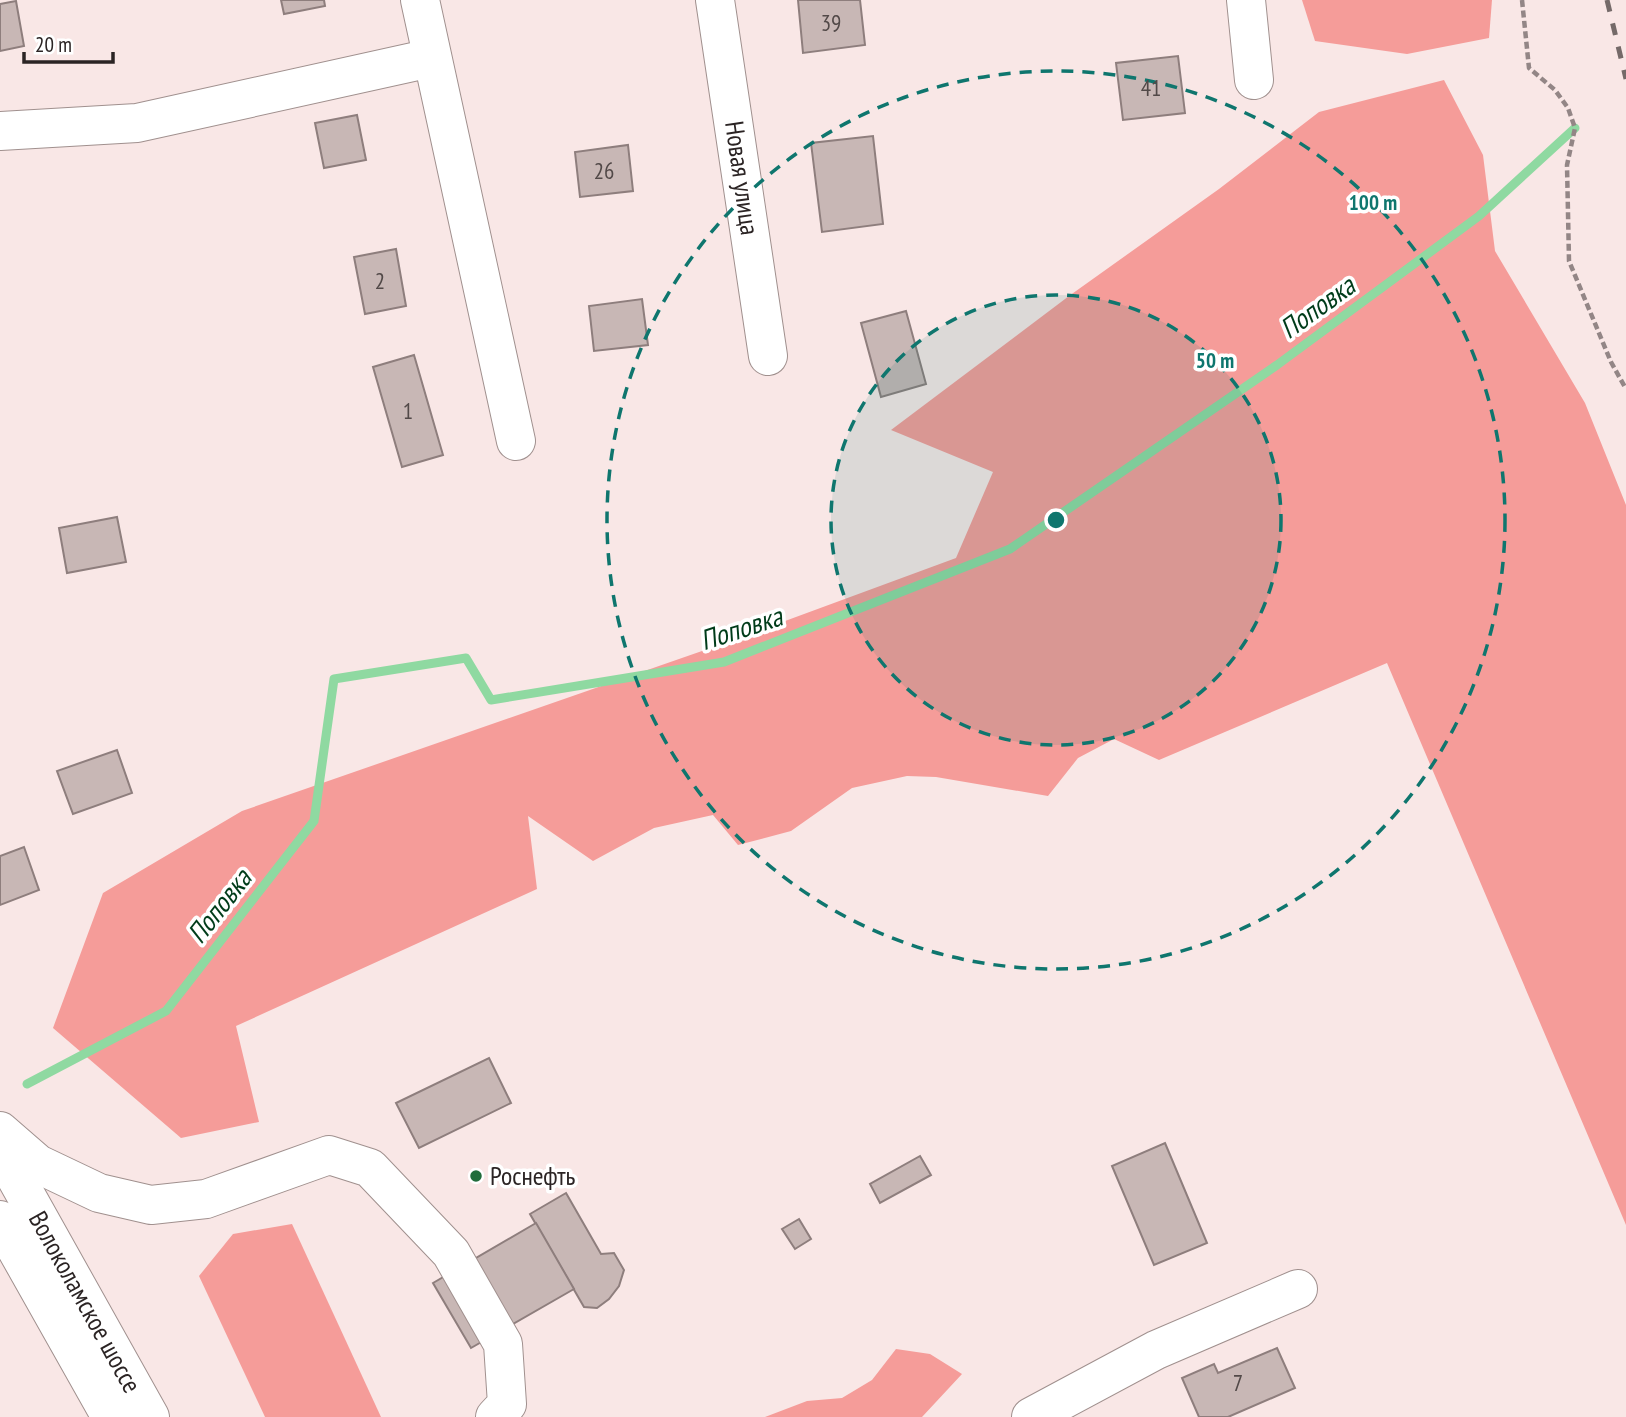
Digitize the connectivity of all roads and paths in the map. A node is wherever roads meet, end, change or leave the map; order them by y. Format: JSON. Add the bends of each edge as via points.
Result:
{"nodes":[{"id":1,"x":419,"y":0,"type":"edge"},
{"id":2,"x":715,"y":0,"type":"edge"},
{"id":3,"x":1246,"y":0,"type":"edge"},
{"id":4,"x":1522,"y":0,"type":"edge"},
{"id":5,"x":431,"y":58,"type":"junction"},
{"id":6,"x":1254,"y":80,"type":"dead end"},
{"id":7,"x":0,"y":131,"type":"edge"},
{"id":8,"x":768,"y":356,"type":"dead end"},
{"id":9,"x":1626,"y":389,"type":"edge"},
{"id":10,"x":516,"y":441,"type":"dead end"},
{"id":11,"x":0,"y":1131,"type":"edge"},
{"id":12,"x":0,"y":1149,"type":"edge"},
{"id":13,"x":0,"y":1220,"type":"edge"},
{"id":14,"x":1298,"y":1289,"type":"dead end"},
{"id":15,"x":111,"y":1417,"type":"edge"},
{"id":16,"x":150,"y":1417,"type":"edge"},
{"id":17,"x":495,"y":1417,"type":"edge"},
{"id":18,"x":1031,"y":1417,"type":"edge"}],
"edges":[{"from":1,"to":5,"type":"street"},
{"from":2,"to":8,"type":"street","name":"Новая улица"},
{"from":3,"to":6,"type":"street"},
{"from":4,"to":9,"type":"path","via":[[1529,68],[1555,90],[1575,128],[1567,165],[1569,261]]},
{"from":5,"to":7,"type":"street","via":[[137,123]]},
{"from":5,"to":10,"type":"street"},
{"from":11,"to":17,"type":"street","via":[[38,1164],[99,1193],[151,1205],[206,1199],[329,1155],[370,1168],[451,1253],[503,1345],[507,1404]]},
{"from":12,"to":16,"type":"street","name":"Волоколамское шоссе"},
{"from":13,"to":15,"type":"street","name":"Волоколамское шоссе"},
{"from":14,"to":18,"type":"street","via":[[1156,1350]]}]}
